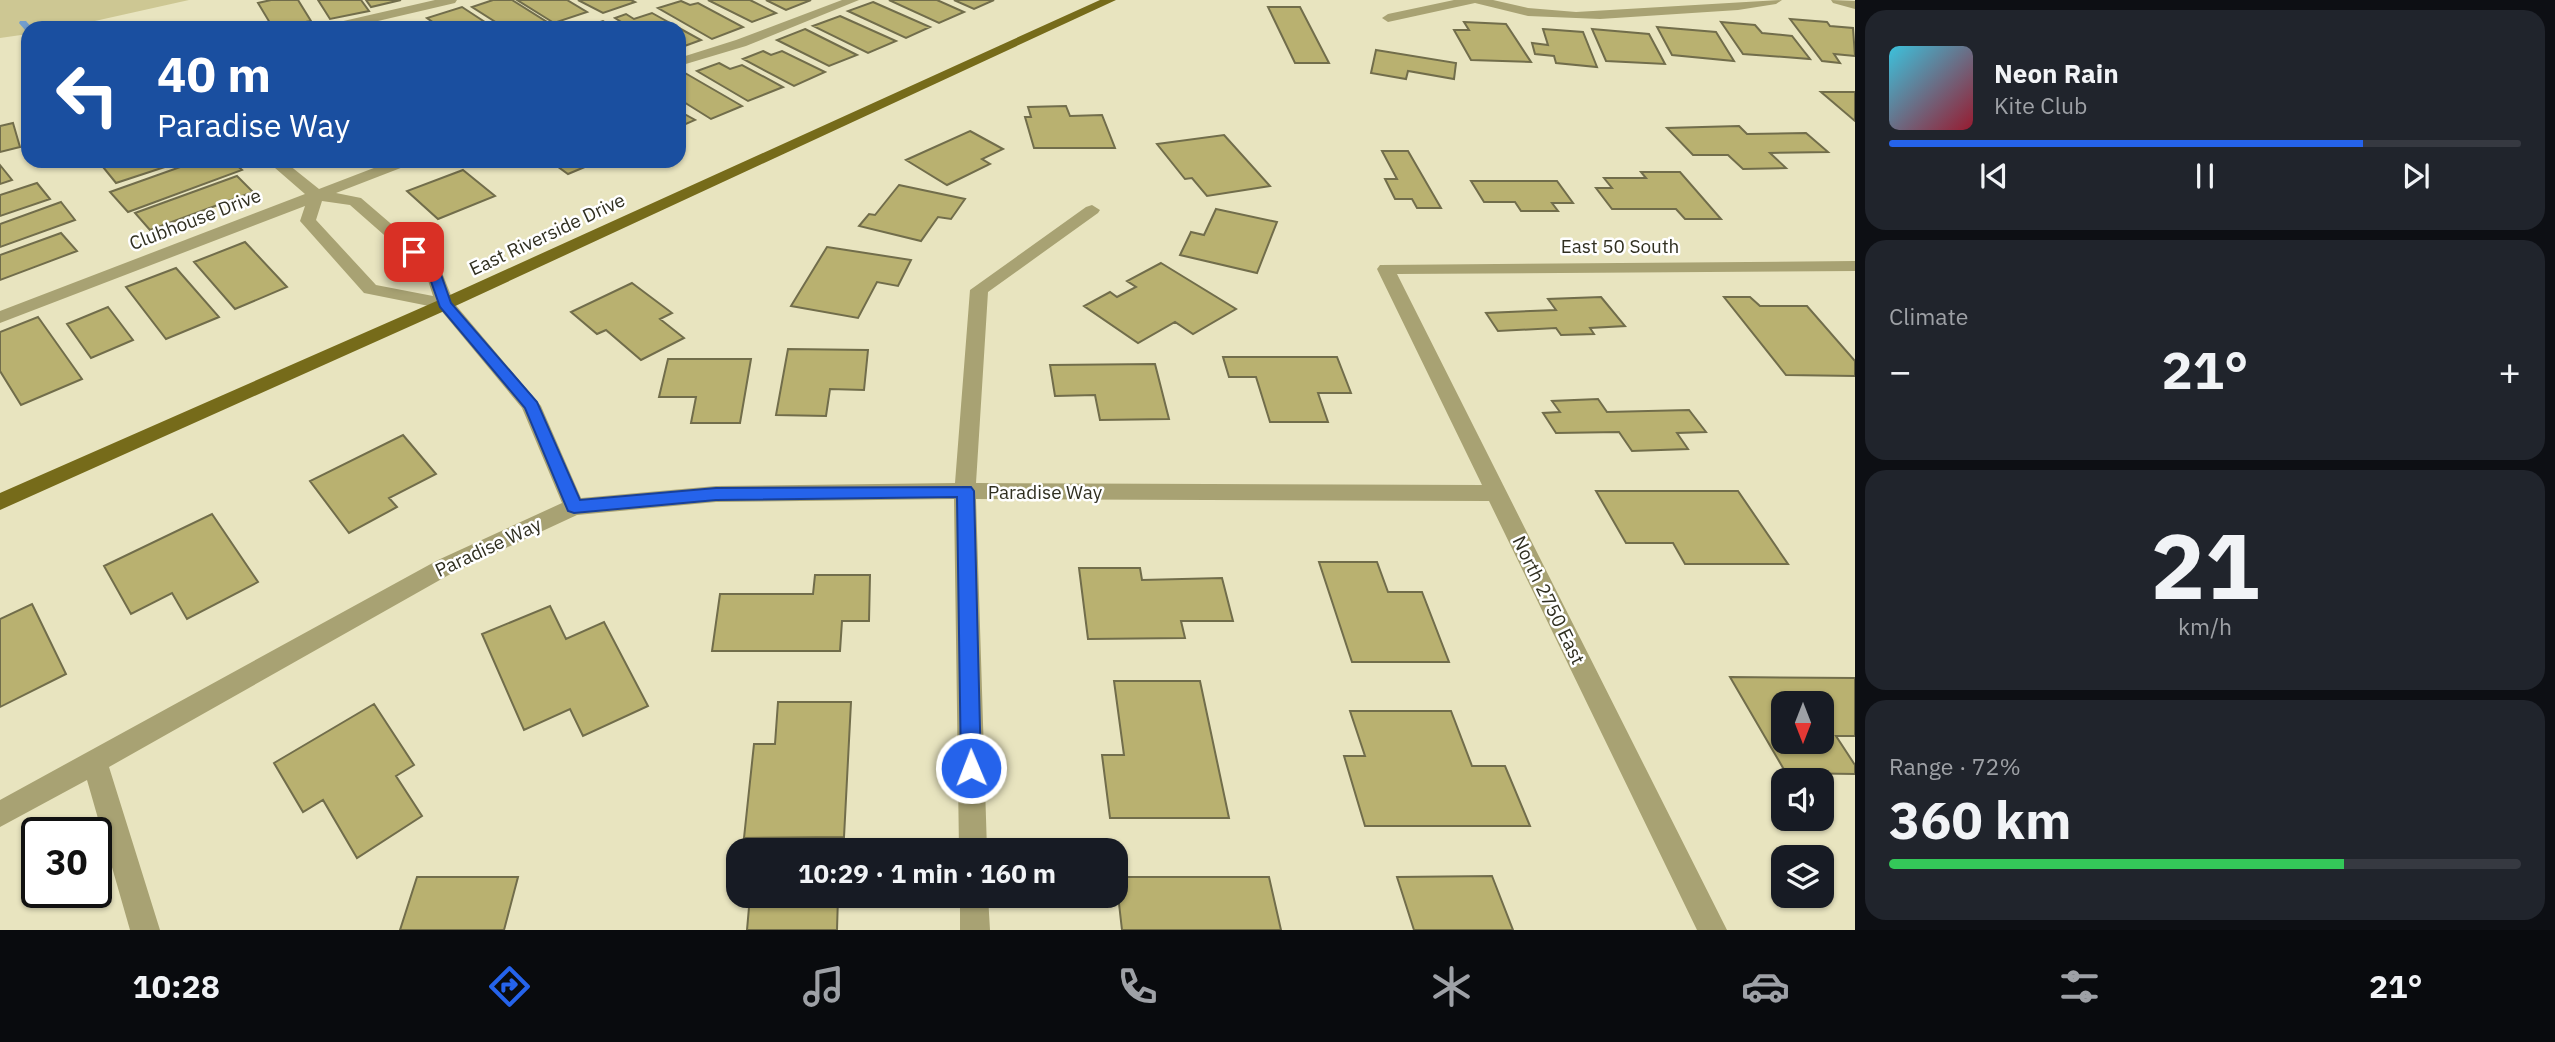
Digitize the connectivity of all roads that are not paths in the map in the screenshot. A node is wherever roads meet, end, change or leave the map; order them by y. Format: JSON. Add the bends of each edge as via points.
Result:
{"nodes":[{"id":1,"x":450,"y":0,"type":"edge"},
{"id":2,"x":853,"y":0,"type":"edge"},
{"id":3,"x":1110,"y":0,"type":"edge"},
{"id":4,"x":1472,"y":0,"type":"edge"},
{"id":5,"x":1479,"y":0,"type":"edge"},
{"id":6,"x":1776,"y":0,"type":"edge"},
{"id":7,"x":1837,"y":0,"type":"edge"},
{"id":8,"x":1855,"y":5,"type":"edge"},
{"id":9,"x":1388,"y":18,"type":"dead end"},
{"id":10,"x":361,"y":21,"type":"edge"},
{"id":11,"x":686,"y":60,"type":"edge"},
{"id":12,"x":283,"y":168,"type":"edge"},
{"id":13,"x":387,"y":168,"type":"edge"},
{"id":14,"x":316,"y":195,"type":"junction"},
{"id":15,"x":1092,"y":209,"type":"dead end"},
{"id":16,"x":1855,"y":266,"type":"edge"},
{"id":17,"x":1386,"y":269,"type":"joint"},
{"id":18,"x":444,"y":304,"type":"junction"},
{"id":19,"x":0,"y":317,"type":"edge"},
{"id":20,"x":965,"y":491,"type":"junction"},
{"id":21,"x":1497,"y":493,"type":"junction"},
{"id":22,"x":0,"y":502,"type":"edge"},
{"id":23,"x":574,"y":507,"type":"junction"},
{"id":24,"x":94,"y":760,"type":"junction"},
{"id":25,"x":0,"y":814,"type":"edge"},
{"id":26,"x":973,"y":838,"type":"edge"},
{"id":27,"x":974,"y":908,"type":"edge"},
{"id":28,"x":145,"y":930,"type":"edge"},
{"id":29,"x":975,"y":930,"type":"edge"},
{"id":30,"x":1712,"y":930,"type":"edge"}],
"edges":[{"from":1,"to":10,"type":"street"},
{"from":2,"to":11,"type":"street"},
{"from":3,"to":18,"type":"main road","name":"East Riverside Drive"},
{"from":4,"to":9,"type":"street"},
{"from":5,"to":6,"type":"street","via":[[1552,16],[1628,15]]},
{"from":7,"to":8,"type":"street"},
{"from":12,"to":14,"type":"street"},
{"from":13,"to":14,"type":"street","name":"Clubhouse Drive"},
{"from":14,"to":18,"type":"street","via":[[355,201],[365,209],[433,269]]},
{"from":14,"to":18,"type":"street","via":[[309,221],[370,289]]},
{"from":14,"to":19,"type":"street","name":"Clubhouse Drive"},
{"from":15,"to":20,"type":"street","via":[[979,290]]},
{"from":16,"to":17,"type":"street","name":"East 50 South"},
{"from":17,"to":21,"type":"street","name":"North 2750 East"},
{"from":18,"to":22,"type":"main road","name":"East Riverside Drive"},
{"from":18,"to":23,"type":"street","via":[[531,406]]},
{"from":20,"to":21,"type":"street","name":"Paradise Way"},
{"from":20,"to":23,"type":"street","name":"Paradise Way","via":[[716,494]]},
{"from":20,"to":26,"type":"street"},
{"from":21,"to":30,"type":"street","name":"North 2750 East"},
{"from":23,"to":24,"type":"street","name":"Paradise Way","via":[[446,566]]},
{"from":24,"to":25,"type":"street","name":"Paradise Way"},
{"from":24,"to":28,"type":"street"},
{"from":27,"to":29,"type":"street"}]}
